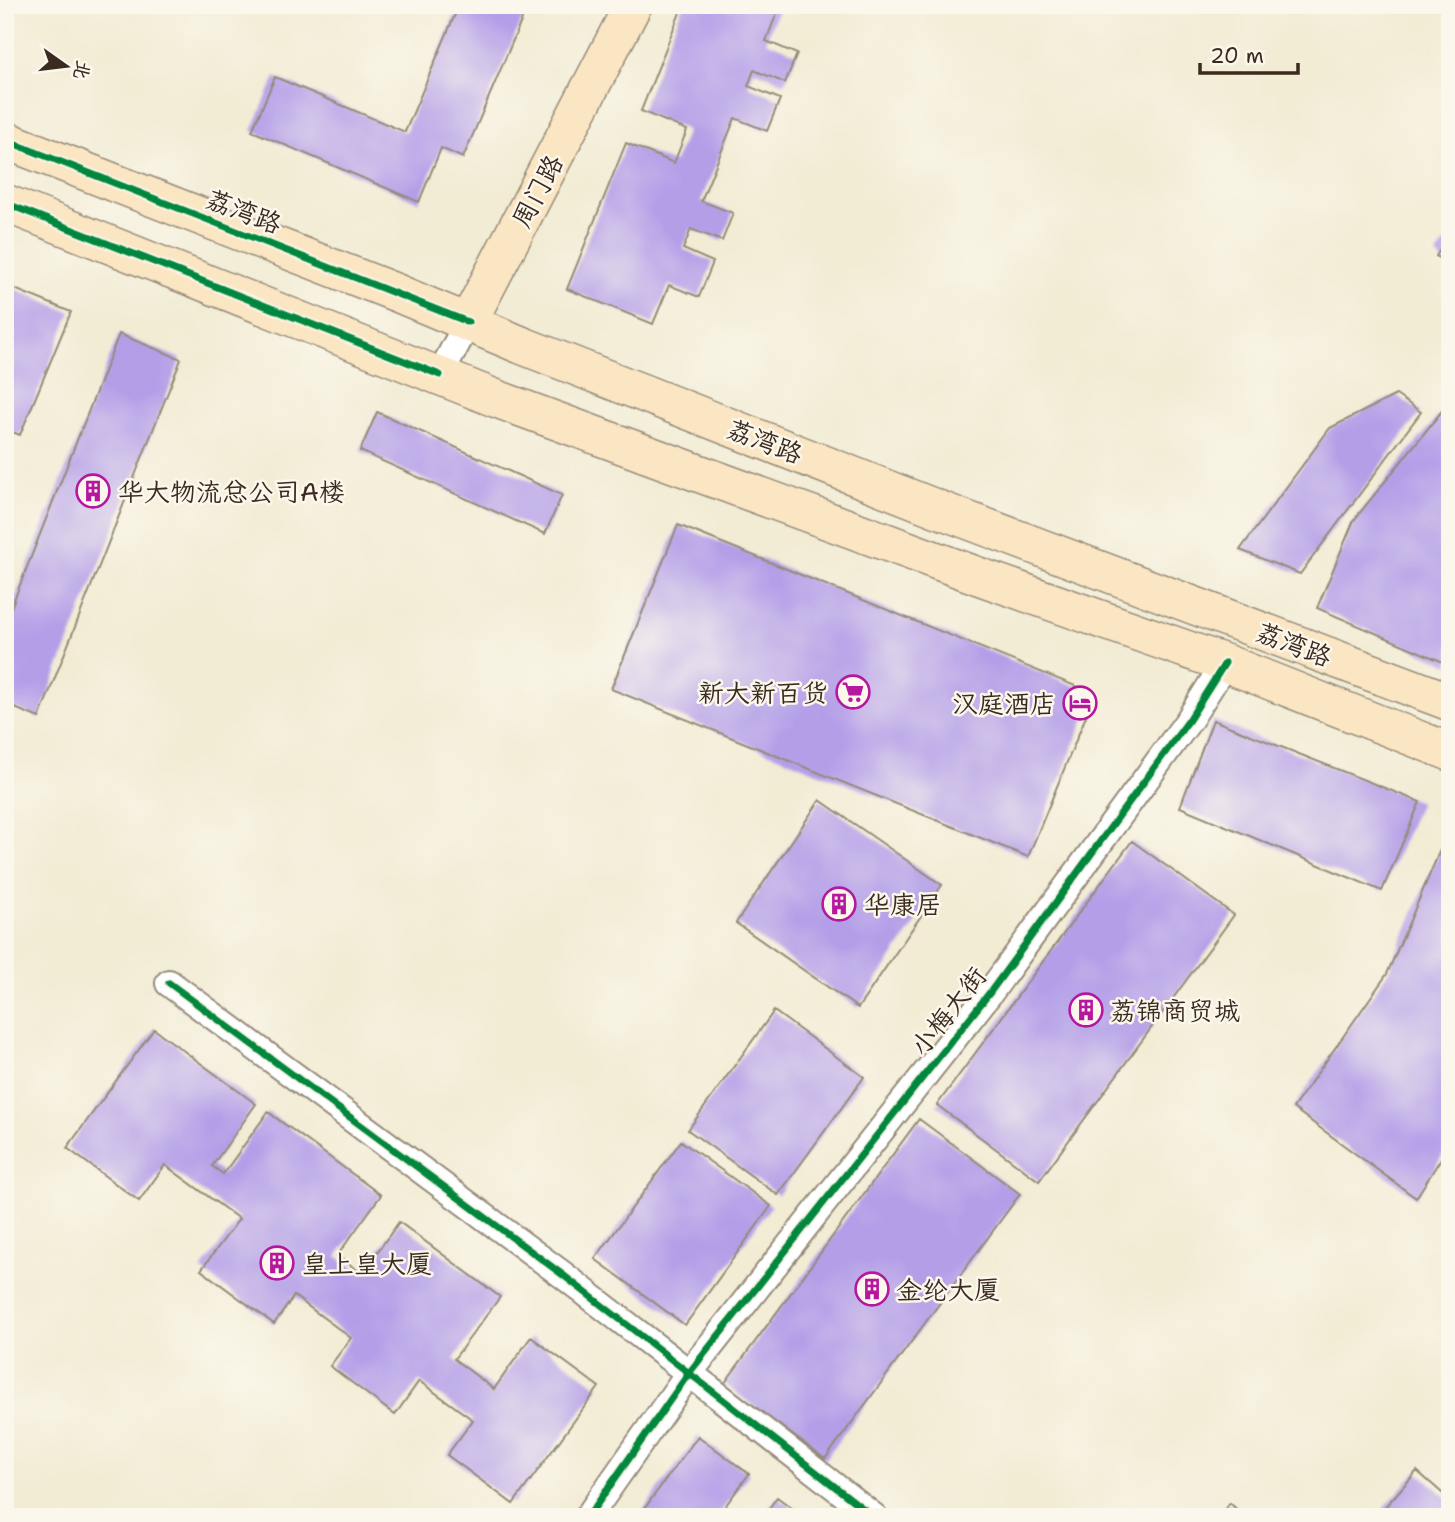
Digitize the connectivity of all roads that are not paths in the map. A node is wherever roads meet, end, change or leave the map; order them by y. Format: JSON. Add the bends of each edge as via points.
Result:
{"nodes":[{"id":1,"x":633,"y":5,"type":"edge"},
{"id":2,"x":5,"y":140,"type":"edge"},
{"id":3,"x":5,"y":203,"type":"edge"},
{"id":4,"x":468,"y":322,"type":"junction"},
{"id":5,"x":440,"y":375,"type":"junction"},
{"id":6,"x":1225,"y":663,"type":"junction"},
{"id":7,"x":1450,"y":702,"type":"edge"},
{"id":8,"x":1450,"y":752,"type":"edge"},
{"id":9,"x":169,"y":983,"type":"dead end"},
{"id":10,"x":689,"y":1373,"type":"junction"},
{"id":11,"x":588,"y":1517,"type":"edge"},
{"id":12,"x":874,"y":1517,"type":"edge"}],
"edges":[{"from":1,"to":4,"type":"main road","name":"周门路"},
{"from":2,"to":4,"type":"main road","name":"荔湾路"},
{"from":3,"to":5,"type":"main road","name":"荔湾路"},
{"from":4,"to":5,"type":"street","name":"周门路"},
{"from":4,"to":7,"type":"main road","name":"荔湾路","via":[[938,509]]},
{"from":5,"to":6,"type":"main road","name":"荔湾路"},
{"from":6,"to":8,"type":"main road","name":"荔湾路"},
{"from":6,"to":10,"type":"street","name":"小梅大街","via":[[1189,720],[992,992]]},
{"from":9,"to":10,"type":"street"},
{"from":10,"to":11,"type":"street","name":"小梅大街"},
{"from":10,"to":12,"type":"street"}]}
